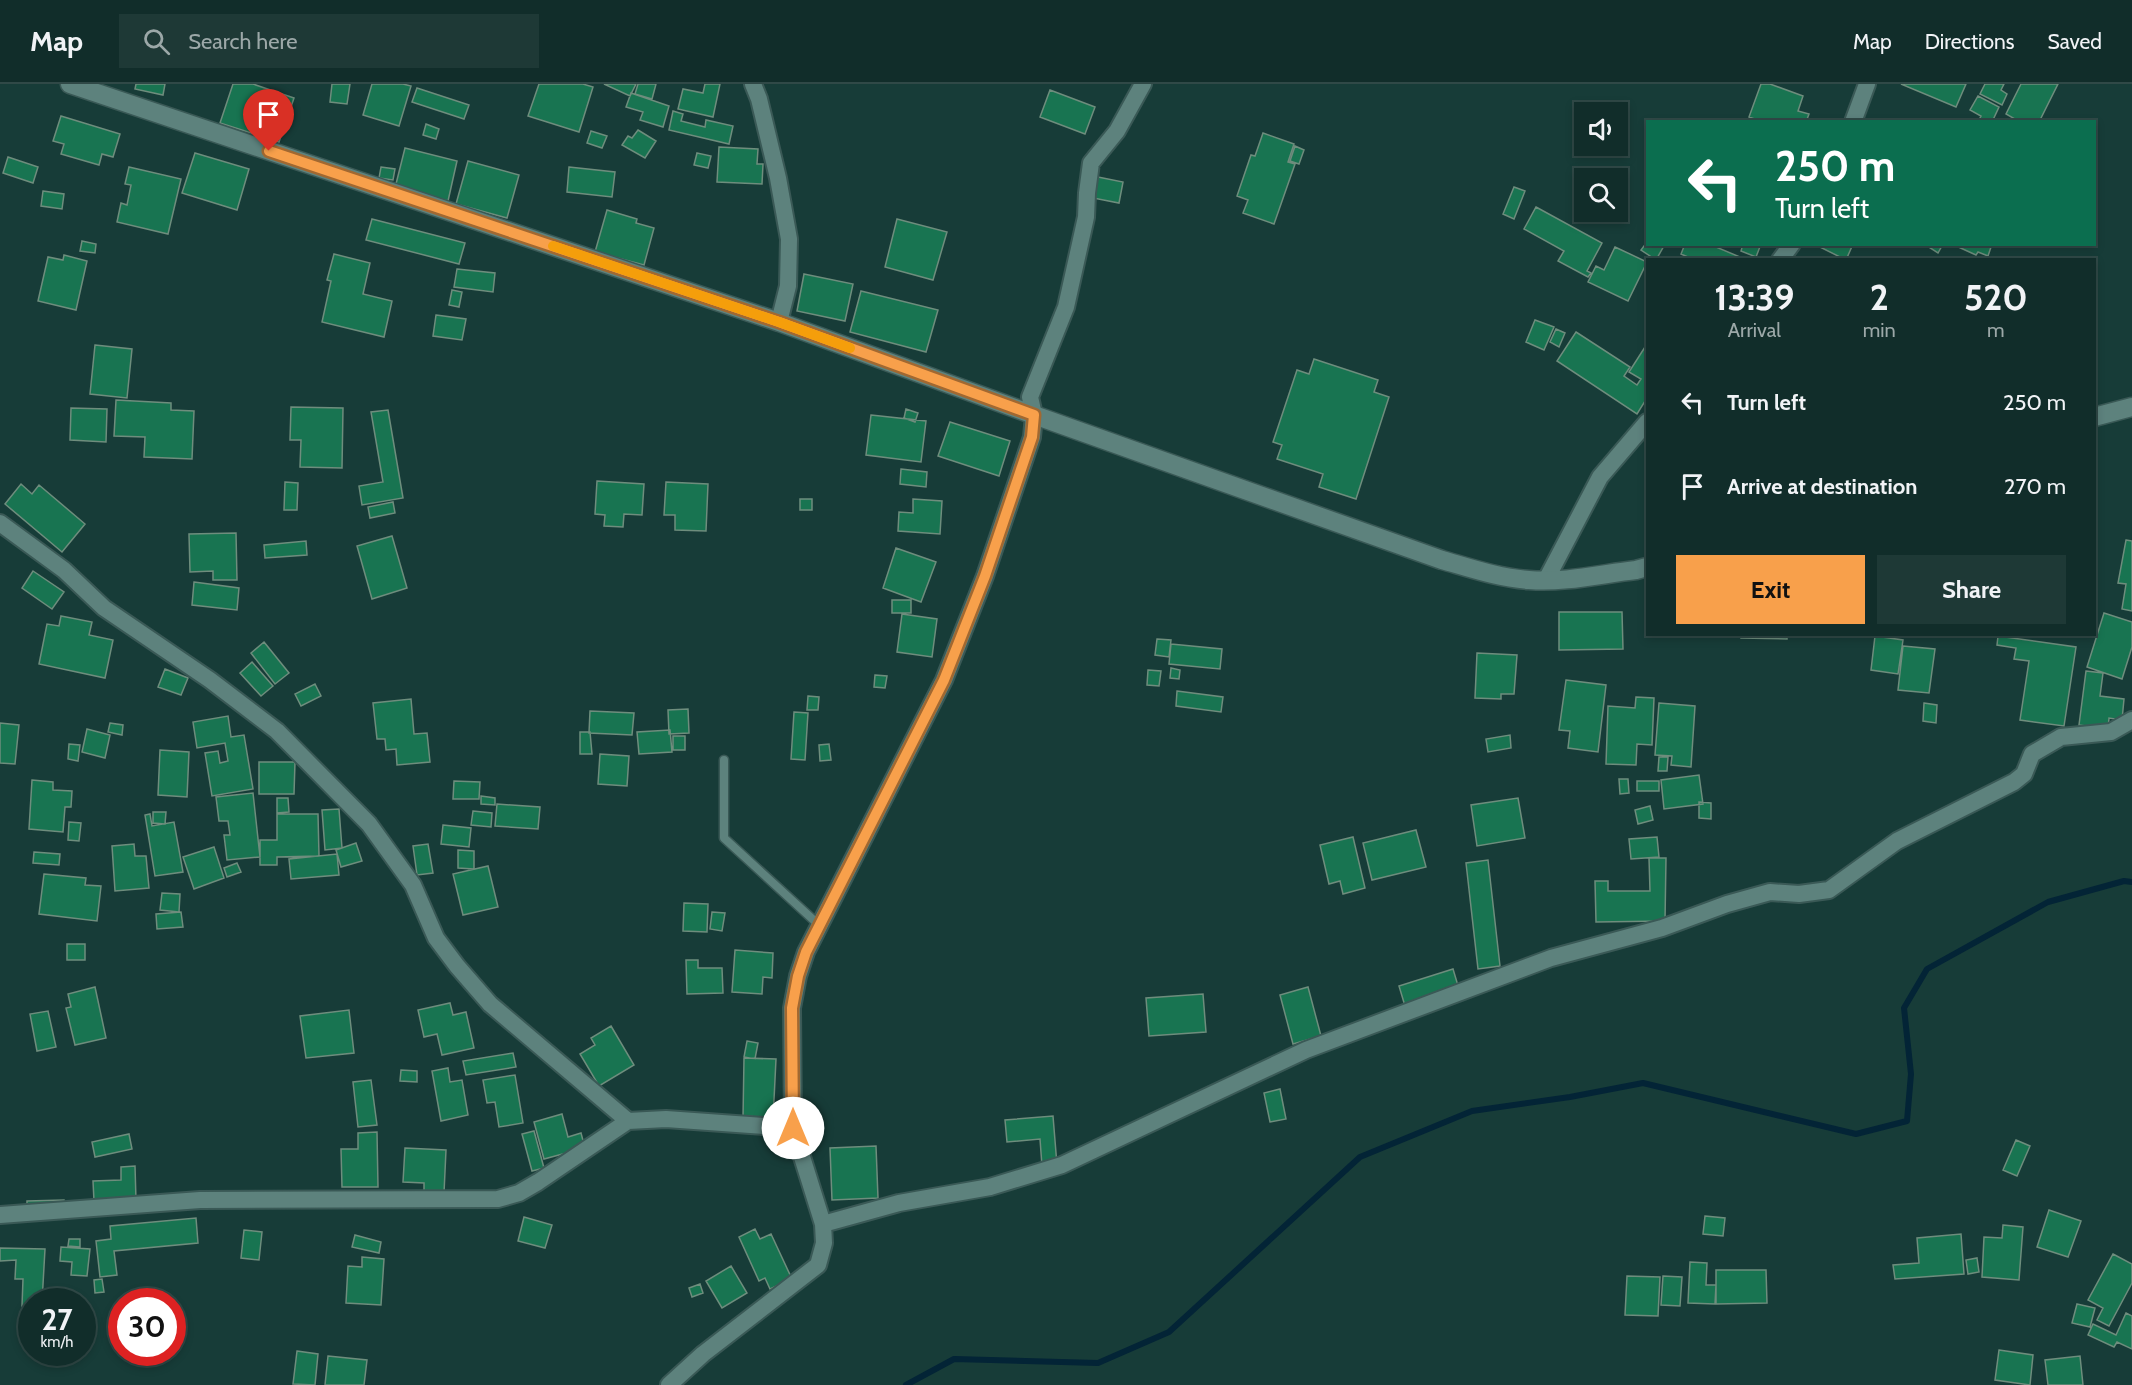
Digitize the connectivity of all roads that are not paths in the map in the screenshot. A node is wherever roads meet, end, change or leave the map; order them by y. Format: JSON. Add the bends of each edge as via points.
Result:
{"nodes":[{"id":1,"x":70,"y":84,"type":"edge"},
{"id":2,"x":753,"y":84,"type":"edge"},
{"id":3,"x":1143,"y":84,"type":"edge"},
{"id":4,"x":1867,"y":84,"type":"edge"},
{"id":5,"x":1854,"y":120,"type":"edge"},
{"id":6,"x":779,"y":322,"type":"junction"},
{"id":7,"x":2132,"y":407,"type":"edge"},
{"id":8,"x":1034,"y":415,"type":"junction"},
{"id":9,"x":2096,"y":416,"type":"edge"},
{"id":10,"x":1646,"y":423,"type":"edge"},
{"id":11,"x":0,"y":523,"type":"edge"},
{"id":12,"x":1646,"y":567,"type":"edge"},
{"id":13,"x":1546,"y":580,"type":"junction"},
{"id":14,"x":2132,"y":720,"type":"edge"},
{"id":15,"x":724,"y":760,"type":"dead end"},
{"id":16,"x":819,"y":925,"type":"junction"},
{"id":17,"x":628,"y":1121,"type":"junction"},
{"id":18,"x":793,"y":1128,"type":"junction"},
{"id":19,"x":0,"y":1215,"type":"edge"},
{"id":20,"x":823,"y":1224,"type":"junction"},
{"id":21,"x":669,"y":1385,"type":"edge"}],
"edges":[{"from":1,"to":6,"type":"main road"},
{"from":2,"to":6,"type":"street","via":[[778,178],[789,239],[788,286]]},
{"from":3,"to":8,"type":"street","via":[[1117,131],[1091,163],[1076,269],[1066,307],[1030,397]]},
{"from":4,"to":5,"type":"street"},
{"from":6,"to":8,"type":"main road"},
{"from":7,"to":9,"type":"main road"},
{"from":8,"to":13,"type":"main road","via":[[1442,560],[1498,576]]},
{"from":8,"to":16,"type":"street","via":[[1029,448],[944,680]]},
{"from":10,"to":13,"type":"street","via":[[1600,477]]},
{"from":11,"to":17,"type":"street","via":[[64,570],[104,608],[277,731],[369,824],[413,885],[436,938],[490,1004]]},
{"from":12,"to":13,"type":"main road"},
{"from":14,"to":20,"type":"street","via":[[2111,732],[2061,737],[2032,754],[2024,774],[2014,782],[1897,841],[1829,890],[1770,892],[1662,928],[1551,958],[1306,1050],[1062,1166],[990,1187],[899,1203]]},
{"from":15,"to":16,"type":"lane","via":[[724,838]]},
{"from":16,"to":18,"type":"street","via":[[798,976],[792,1008]]},
{"from":17,"to":18,"type":"street","via":[[666,1119]]},
{"from":17,"to":19,"type":"street","via":[[538,1182],[498,1199],[200,1200]]},
{"from":18,"to":20,"type":"street"},
{"from":20,"to":21,"type":"street","via":[[824,1243],[818,1265]]}]}
